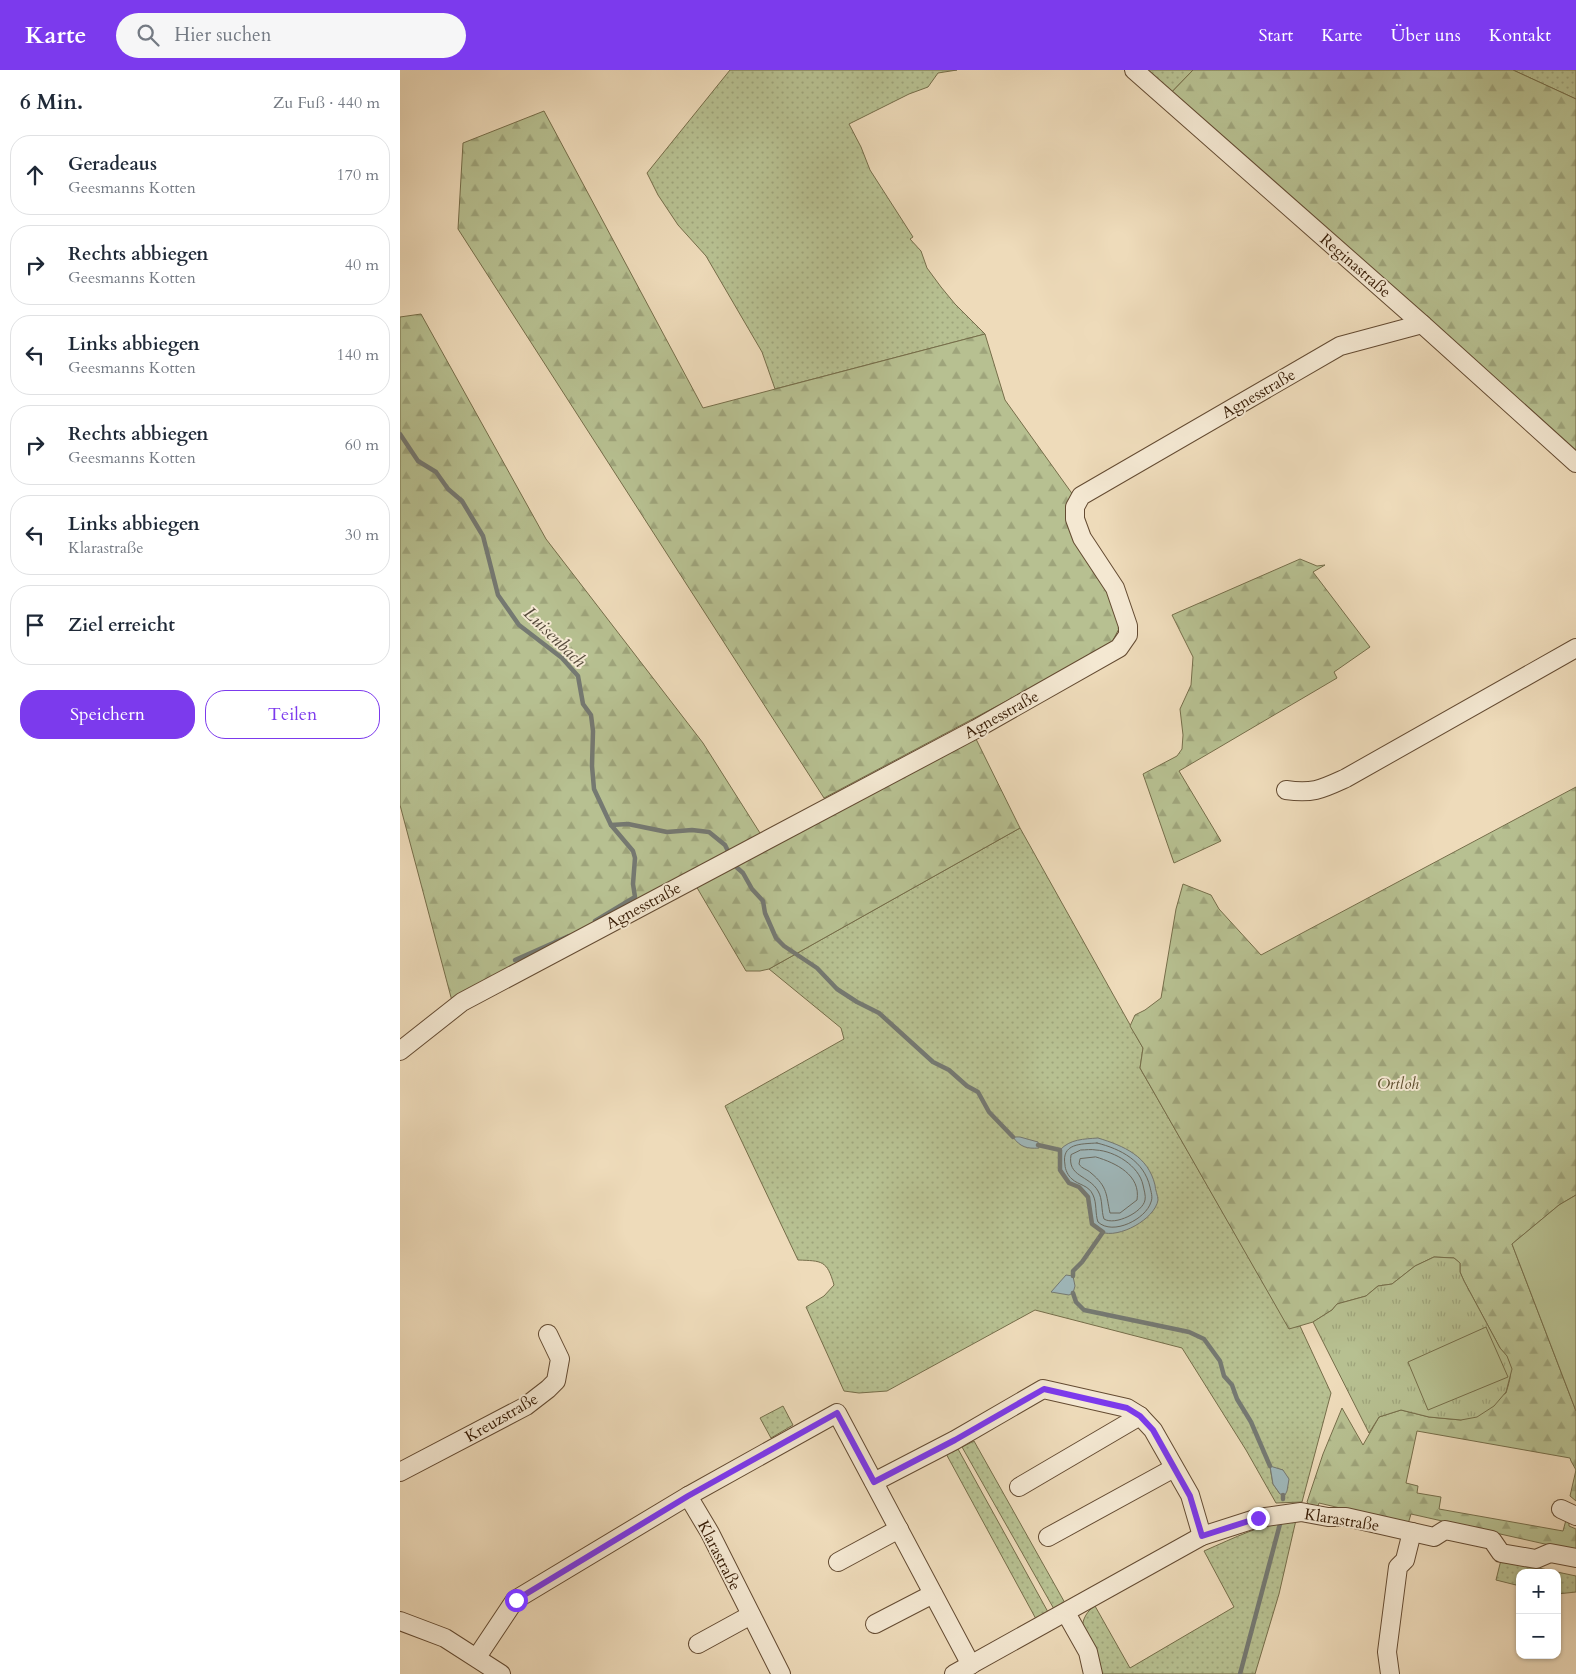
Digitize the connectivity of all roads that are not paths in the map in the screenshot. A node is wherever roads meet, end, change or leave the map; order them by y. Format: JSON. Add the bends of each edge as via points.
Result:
{"nodes":[{"id":1,"x":1134,"y":70,"type":"edge"},
{"id":2,"x":1422,"y":324,"type":"junction"},
{"id":3,"x":1576,"y":463,"type":"edge"},
{"id":4,"x":1576,"y":648,"type":"edge"},
{"id":5,"x":1286,"y":790,"type":"dead end"},
{"id":6,"x":400,"y":1051,"type":"edge"},
{"id":7,"x":548,"y":1334,"type":"dead end"},
{"id":8,"x":1140,"y":1416,"type":"junction"},
{"id":9,"x":1174,"y":1468,"type":"junction"},
{"id":10,"x":400,"y":1472,"type":"edge"},
{"id":11,"x":874,"y":1482,"type":"junction"},
{"id":12,"x":1019,"y":1487,"type":"dead end"},
{"id":13,"x":688,"y":1496,"type":"junction"},
{"id":14,"x":898,"y":1529,"type":"junction"},
{"id":15,"x":1412,"y":1532,"type":"junction"},
{"id":16,"x":1202,"y":1536,"type":"junction"},
{"id":17,"x":1048,"y":1538,"type":"dead end"},
{"id":18,"x":1576,"y":1558,"type":"edge"},
{"id":19,"x":838,"y":1562,"type":"dead end"},
{"id":20,"x":933,"y":1594,"type":"junction"},
{"id":21,"x":1066,"y":1613,"type":"junction"},
{"id":22,"x":751,"y":1615,"type":"junction"},
{"id":23,"x":400,"y":1621,"type":"edge"},
{"id":24,"x":875,"y":1624,"type":"dead end"},
{"id":25,"x":698,"y":1644,"type":"dead end"},
{"id":26,"x":477,"y":1657,"type":"junction"},
{"id":27,"x":970,"y":1666,"type":"junction"},
{"id":28,"x":502,"y":1674,"type":"edge"},
{"id":29,"x":781,"y":1674,"type":"edge"},
{"id":30,"x":954,"y":1674,"type":"edge"},
{"id":31,"x":1093,"y":1674,"type":"edge"},
{"id":32,"x":1389,"y":1674,"type":"edge"}],
"edges":[{"from":1,"to":2,"type":"street","name":"Reginastraße"},
{"from":2,"to":3,"type":"street","name":"Reginastraße"},
{"from":2,"to":6,"type":"street","name":"Agnesstraße","via":[[1340,346],[1081,496],[1075,507],[1075,519],[1082,538],[1115,588],[1128,626],[1128,635],[1119,648],[976,729],[462,1002]]},
{"from":4,"to":5,"type":"street","via":[[1346,778],[1305,793]]},
{"from":7,"to":10,"type":"street","name":"Kreuzstraße","via":[[560,1359],[556,1381],[548,1389],[526,1406]]},
{"from":8,"to":9,"type":"street","via":[[1153,1430]]},
{"from":8,"to":11,"type":"street","via":[[1127,1408],[1044,1389]]},
{"from":8,"to":12,"type":"street"},
{"from":9,"to":16,"type":"street","via":[[1190,1496]]},
{"from":9,"to":17,"type":"street"},
{"from":11,"to":13,"type":"street","via":[[837,1413]]},
{"from":11,"to":14,"type":"street"},
{"from":13,"to":22,"type":"street","name":"Klarastraße"},
{"from":13,"to":26,"type":"street","via":[[516,1600]]},
{"from":14,"to":19,"type":"street"},
{"from":14,"to":20,"type":"street"},
{"from":15,"to":16,"type":"street","name":"Klarastraße","via":[[1346,1517],[1301,1512],[1258,1518]]},
{"from":15,"to":18,"type":"street","name":"Klarastraße","via":[[1434,1537],[1445,1530],[1492,1540],[1501,1553],[1536,1559],[1550,1553]]},
{"from":15,"to":32,"type":"street","via":[[1405,1560],[1398,1567],[1386,1652]]},
{"from":16,"to":21,"type":"street","name":"Klarastraße"},
{"from":20,"to":24,"type":"street"},
{"from":20,"to":27,"type":"street"},
{"from":21,"to":27,"type":"street","name":"Klarastraße"},
{"from":21,"to":31,"type":"street","via":[[1088,1652]]},
{"from":22,"to":25,"type":"street"},
{"from":22,"to":29,"type":"street","name":"Klarastraße"},
{"from":23,"to":26,"type":"street","via":[[446,1638]]},
{"from":26,"to":28,"type":"street"},
{"from":27,"to":30,"type":"street","name":"Klarastraße"}]}
